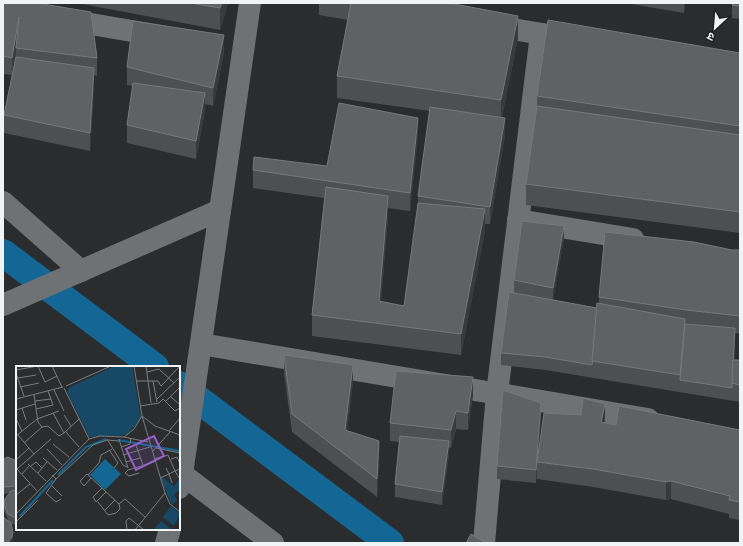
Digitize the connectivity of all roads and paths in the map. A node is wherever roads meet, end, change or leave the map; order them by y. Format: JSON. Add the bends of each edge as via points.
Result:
{"nodes":[{"id":1,"x":250,"y":3,"type":"edge"},
{"id":2,"x":3,"y":9,"type":"edge"},
{"id":3,"x":471,"y":22,"type":"edge"},
{"id":4,"x":541,"y":34,"type":"junction"},
{"id":5,"x":571,"y":38,"type":"edge"},
{"id":6,"x":181,"y":40,"type":"edge"},
{"id":7,"x":3,"y":202,"type":"edge"},
{"id":8,"x":220,"y":210,"type":"junction"},
{"id":9,"x":518,"y":220,"type":"junction"},
{"id":10,"x":656,"y":243,"type":"edge"},
{"id":11,"x":81,"y":271,"type":"junction"},
{"id":12,"x":3,"y":305,"type":"edge"},
{"id":13,"x":201,"y":344,"type":"junction"},
{"id":14,"x":497,"y":394,"type":"junction"},
{"id":15,"x":669,"y":422,"type":"edge"},
{"id":16,"x":181,"y":481,"type":"edge"},
{"id":17,"x":170,"y":530,"type":"edge"},
{"id":18,"x":166,"y":543,"type":"edge"},
{"id":19,"x":273,"y":543,"type":"edge"},
{"id":20,"x":484,"y":543,"type":"edge"}],
"edges":[{"from":1,"to":8,"type":"street","via":[[235,49]]},
{"from":2,"to":6,"type":"street"},
{"from":3,"to":4,"type":"street"},
{"from":4,"to":5,"type":"street"},
{"from":4,"to":9,"type":"street"},
{"from":7,"to":11,"type":"street"},
{"from":8,"to":11,"type":"street"},
{"from":8,"to":13,"type":"street"},
{"from":9,"to":10,"type":"street"},
{"from":9,"to":14,"type":"street"},
{"from":11,"to":12,"type":"street"},
{"from":13,"to":14,"type":"street"},
{"from":13,"to":16,"type":"street"},
{"from":14,"to":15,"type":"street"},
{"from":14,"to":20,"type":"street"},
{"from":16,"to":19,"type":"street"},
{"from":17,"to":18,"type":"street"}]}
